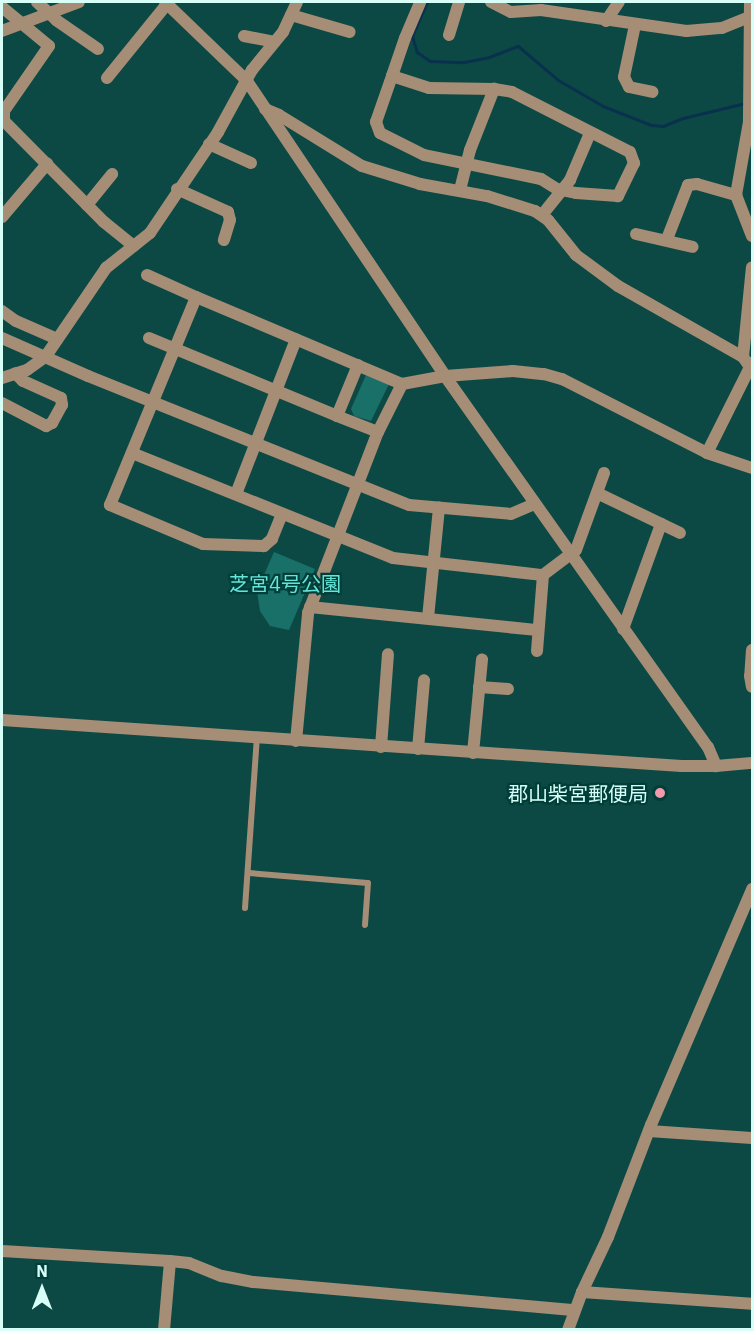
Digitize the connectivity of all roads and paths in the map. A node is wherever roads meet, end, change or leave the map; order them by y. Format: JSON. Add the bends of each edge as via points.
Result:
{"nodes":[{"id":1,"x":37,"y":2,"type":"edge"},
{"id":2,"x":79,"y":2,"type":"edge"},
{"id":3,"x":297,"y":2,"type":"edge"},
{"id":4,"x":420,"y":2,"type":"edge"},
{"id":5,"x":459,"y":2,"type":"edge"},
{"id":6,"x":492,"y":2,"type":"edge"},
{"id":7,"x":619,"y":2,"type":"edge"},
{"id":8,"x":750,"y":2,"type":"edge"},
{"id":9,"x":166,"y":3,"type":"edge"},
{"id":10,"x":2,"y":7,"type":"edge"},
{"id":11,"x":48,"y":12,"type":"junction"},
{"id":12,"x":291,"y":15,"type":"junction"},
{"id":13,"x":752,"y":17,"type":"edge"},
{"id":14,"x":606,"y":21,"type":"junction"},
{"id":15,"x":21,"y":23,"type":"junction"},
{"id":16,"x":635,"y":25,"type":"junction"},
{"id":17,"x":2,"y":31,"type":"edge"},
{"id":18,"x":350,"y":32,"type":"dead end"},
{"id":19,"x":449,"y":35,"type":"dead end"},
{"id":20,"x":244,"y":36,"type":"dead end"},
{"id":21,"x":274,"y":42,"type":"junction"},
{"id":22,"x":98,"y":49,"type":"dead end"},
{"id":23,"x":392,"y":76,"type":"junction"},
{"id":24,"x":107,"y":78,"type":"dead end"},
{"id":25,"x":247,"y":81,"type":"junction"},
{"id":26,"x":494,"y":89,"type":"junction"},
{"id":27,"x":652,"y":92,"type":"dead end"},
{"id":28,"x":265,"y":109,"type":"junction"},
{"id":29,"x":590,"y":133,"type":"junction"},
{"id":30,"x":209,"y":144,"type":"junction"},
{"id":31,"x":466,"y":162,"type":"junction"},
{"id":32,"x":251,"y":163,"type":"dead end"},
{"id":33,"x":47,"y":164,"type":"junction"},
{"id":34,"x":112,"y":174,"type":"dead end"},
{"id":35,"x":177,"y":189,"type":"junction"},
{"id":36,"x":460,"y":190,"type":"junction"},
{"id":37,"x":561,"y":190,"type":"junction"},
{"id":38,"x":736,"y":195,"type":"junction"},
{"id":39,"x":87,"y":205,"type":"junction"},
{"id":40,"x":542,"y":215,"type":"junction"},
{"id":41,"x":2,"y":217,"type":"edge"},
{"id":42,"x":636,"y":234,"type":"dead end"},
{"id":43,"x":753,"y":236,"type":"edge"},
{"id":44,"x":667,"y":239,"type":"junction"},
{"id":45,"x":224,"y":240,"type":"dead end"},
{"id":46,"x":134,"y":246,"type":"junction"},
{"id":47,"x":693,"y":247,"type":"dead end"},
{"id":48,"x":753,"y":267,"type":"edge"},
{"id":49,"x":147,"y":275,"type":"dead end"},
{"id":50,"x":196,"y":297,"type":"junction"},
{"id":51,"x":2,"y":311,"type":"edge"},
{"id":52,"x":2,"y":338,"type":"edge"},
{"id":53,"x":57,"y":339,"type":"junction"},
{"id":54,"x":149,"y":339,"type":"dead end"},
{"id":55,"x":296,"y":339,"type":"junction"},
{"id":56,"x":175,"y":348,"type":"junction"},
{"id":57,"x":46,"y":356,"type":"junction"},
{"id":58,"x":748,"y":362,"type":"edge"},
{"id":59,"x":358,"y":365,"type":"junction"},
{"id":60,"x":15,"y":374,"type":"junction"},
{"id":61,"x":445,"y":376,"type":"junction"},
{"id":62,"x":2,"y":378,"type":"edge"},
{"id":63,"x":402,"y":384,"type":"junction"},
{"id":64,"x":276,"y":391,"type":"junction"},
{"id":65,"x":152,"y":400,"type":"junction"},
{"id":66,"x":2,"y":403,"type":"edge"},
{"id":67,"x":337,"y":416,"type":"junction"},
{"id":68,"x":378,"y":432,"type":"junction"},
{"id":69,"x":256,"y":443,"type":"junction"},
{"id":70,"x":132,"y":453,"type":"junction"},
{"id":71,"x":707,"y":453,"type":"junction"},
{"id":72,"x":753,"y":468,"type":"edge"},
{"id":73,"x":604,"y":473,"type":"dead end"},
{"id":74,"x":358,"y":484,"type":"junction"},
{"id":75,"x":597,"y":493,"type":"junction"},
{"id":76,"x":236,"y":494,"type":"junction"},
{"id":77,"x":535,"y":504,"type":"junction"},
{"id":78,"x":439,"y":508,"type":"junction"},
{"id":79,"x":282,"y":514,"type":"junction"},
{"id":80,"x":661,"y":524,"type":"junction"},
{"id":81,"x":680,"y":533,"type":"dead end"},
{"id":82,"x":338,"y":537,"type":"junction"},
{"id":83,"x":570,"y":554,"type":"junction"},
{"id":84,"x":435,"y":564,"type":"junction"},
{"id":85,"x":543,"y":575,"type":"junction"},
{"id":86,"x":310,"y":607,"type":"junction"},
{"id":87,"x":428,"y":618,"type":"junction"},
{"id":88,"x":623,"y":629,"type":"junction"},
{"id":89,"x":538,"y":630,"type":"junction"},
{"id":90,"x":753,"y":650,"type":"edge"},
{"id":91,"x":537,"y":651,"type":"dead end"},
{"id":92,"x":388,"y":654,"type":"dead end"},
{"id":93,"x":482,"y":659,"type":"dead end"},
{"id":94,"x":424,"y":680,"type":"dead end"},
{"id":95,"x":479,"y":687,"type":"junction"},
{"id":96,"x":753,"y":687,"type":"edge"},
{"id":97,"x":508,"y":689,"type":"dead end"},
{"id":98,"x":2,"y":720,"type":"edge"},
{"id":99,"x":257,"y":738,"type":"junction"},
{"id":100,"x":296,"y":741,"type":"junction"},
{"id":101,"x":381,"y":747,"type":"junction"},
{"id":102,"x":418,"y":749,"type":"junction"},
{"id":103,"x":473,"y":753,"type":"junction"},
{"id":104,"x":753,"y":763,"type":"edge"},
{"id":105,"x":716,"y":766,"type":"junction"},
{"id":106,"x":249,"y":873,"type":"junction"},
{"id":107,"x":753,"y":889,"type":"edge"},
{"id":108,"x":245,"y":908,"type":"dead end"},
{"id":109,"x":365,"y":925,"type":"dead end"},
{"id":110,"x":649,"y":1131,"type":"junction"},
{"id":111,"x":753,"y":1138,"type":"edge"},
{"id":112,"x":2,"y":1251,"type":"edge"},
{"id":113,"x":170,"y":1261,"type":"junction"},
{"id":114,"x":582,"y":1292,"type":"junction"},
{"id":115,"x":753,"y":1304,"type":"edge"},
{"id":116,"x":575,"y":1310,"type":"junction"},
{"id":117,"x":164,"y":1329,"type":"edge"},
{"id":118,"x":568,"y":1329,"type":"edge"}],
"edges":[{"from":1,"to":11,"type":"street"},
{"from":2,"to":11,"type":"street"},
{"from":3,"to":12,"type":"street"},
{"from":4,"to":23,"type":"street"},
{"from":5,"to":19,"type":"street"},
{"from":6,"to":14,"type":"street","via":[[512,12],[541,10]]},
{"from":7,"to":14,"type":"street"},
{"from":8,"to":13,"type":"street"},
{"from":9,"to":24,"type":"street"},
{"from":9,"to":25,"type":"street"},
{"from":10,"to":15,"type":"street"},
{"from":11,"to":15,"type":"street"},
{"from":11,"to":22,"type":"street"},
{"from":12,"to":18,"type":"street"},
{"from":12,"to":21,"type":"street"},
{"from":13,"to":16,"type":"street","via":[[700,32]]},
{"from":13,"to":38,"type":"street","via":[[748,122]]},
{"from":14,"to":16,"type":"street"},
{"from":15,"to":17,"type":"street"},
{"from":15,"to":33,"type":"street","via":[[48,42],[49,49],[2,118]]},
{"from":16,"to":27,"type":"street","via":[[624,77],[629,87]]},
{"from":20,"to":21,"type":"street"},
{"from":21,"to":25,"type":"street"},
{"from":23,"to":26,"type":"street","via":[[437,89]]},
{"from":23,"to":31,"type":"street","via":[[376,122],[379,131],[424,155]]},
{"from":25,"to":28,"type":"street"},
{"from":25,"to":30,"type":"street"},
{"from":26,"to":29,"type":"street","via":[[522,96]]},
{"from":26,"to":31,"type":"street"},
{"from":28,"to":36,"type":"street","via":[[362,166],[420,184]]},
{"from":28,"to":61,"type":"street"},
{"from":29,"to":37,"type":"street","via":[[570,180]]},
{"from":29,"to":37,"type":"street","via":[[630,152],[634,158],[622,190],[612,197]]},
{"from":30,"to":32,"type":"street"},
{"from":30,"to":35,"type":"street"},
{"from":31,"to":36,"type":"street"},
{"from":31,"to":37,"type":"street","via":[[541,179]]},
{"from":33,"to":39,"type":"street"},
{"from":33,"to":41,"type":"street"},
{"from":34,"to":39,"type":"street"},
{"from":35,"to":45,"type":"street","via":[[228,212],[231,220]]},
{"from":35,"to":46,"type":"street","via":[[150,233]]},
{"from":36,"to":40,"type":"street"},
{"from":37,"to":40,"type":"street"},
{"from":38,"to":43,"type":"street"},
{"from":38,"to":44,"type":"street","via":[[688,185]]},
{"from":39,"to":46,"type":"street"},
{"from":40,"to":58,"type":"street","via":[[576,255],[597,271]]},
{"from":42,"to":44,"type":"street"},
{"from":44,"to":47,"type":"street"},
{"from":46,"to":53,"type":"street","via":[[106,268]]},
{"from":48,"to":58,"type":"street"},
{"from":49,"to":50,"type":"street"},
{"from":50,"to":55,"type":"street"},
{"from":50,"to":56,"type":"street"},
{"from":51,"to":53,"type":"street"},
{"from":52,"to":57,"type":"street"},
{"from":53,"to":57,"type":"street"},
{"from":54,"to":56,"type":"street"},
{"from":55,"to":59,"type":"street"},
{"from":55,"to":64,"type":"street"},
{"from":56,"to":64,"type":"street"},
{"from":56,"to":65,"type":"street"},
{"from":57,"to":60,"type":"street","via":[[35,366]]},
{"from":57,"to":65,"type":"street"},
{"from":58,"to":71,"type":"street"},
{"from":59,"to":63,"type":"street"},
{"from":59,"to":67,"type":"street"},
{"from":60,"to":62,"type":"street"},
{"from":60,"to":66,"type":"street","via":[[61,398],[62,405],[46,426]]},
{"from":61,"to":63,"type":"street"},
{"from":61,"to":71,"type":"street","via":[[524,371],[553,376]]},
{"from":61,"to":77,"type":"street"},
{"from":63,"to":68,"type":"street"},
{"from":64,"to":67,"type":"street"},
{"from":64,"to":69,"type":"street"},
{"from":65,"to":69,"type":"street"},
{"from":65,"to":70,"type":"street"},
{"from":67,"to":68,"type":"street"},
{"from":68,"to":74,"type":"street"},
{"from":69,"to":74,"type":"street"},
{"from":69,"to":76,"type":"street"},
{"from":70,"to":76,"type":"street"},
{"from":70,"to":79,"type":"street","via":[[110,504],[199,543],[264,546],[272,539]]},
{"from":71,"to":72,"type":"street"},
{"from":73,"to":75,"type":"street"},
{"from":74,"to":78,"type":"street","via":[[409,505]]},
{"from":74,"to":82,"type":"street"},
{"from":75,"to":80,"type":"street"},
{"from":75,"to":83,"type":"street","via":[[577,548]]},
{"from":76,"to":79,"type":"street"},
{"from":77,"to":78,"type":"street","via":[[512,514]]},
{"from":77,"to":83,"type":"street"},
{"from":78,"to":84,"type":"street"},
{"from":79,"to":82,"type":"street"},
{"from":80,"to":81,"type":"street"},
{"from":80,"to":88,"type":"street"},
{"from":82,"to":84,"type":"street","via":[[393,558]]},
{"from":82,"to":86,"type":"street"},
{"from":83,"to":85,"type":"street"},
{"from":83,"to":88,"type":"street"},
{"from":84,"to":85,"type":"street"},
{"from":84,"to":87,"type":"street"},
{"from":85,"to":89,"type":"street"},
{"from":86,"to":87,"type":"street"},
{"from":86,"to":100,"type":"street"},
{"from":87,"to":89,"type":"street"},
{"from":88,"to":105,"type":"street","via":[[708,747]]},
{"from":89,"to":91,"type":"street"},
{"from":90,"to":96,"type":"street"},
{"from":92,"to":101,"type":"street"},
{"from":93,"to":95,"type":"street"},
{"from":94,"to":102,"type":"street"},
{"from":95,"to":97,"type":"street"},
{"from":95,"to":103,"type":"street"},
{"from":98,"to":99,"type":"street"},
{"from":99,"to":100,"type":"street"},
{"from":99,"to":106,"type":"lane"},
{"from":100,"to":101,"type":"street"},
{"from":101,"to":102,"type":"street"},
{"from":102,"to":103,"type":"street"},
{"from":103,"to":105,"type":"street"},
{"from":104,"to":105,"type":"street"},
{"from":106,"to":108,"type":"lane"},
{"from":106,"to":109,"type":"lane","via":[[368,883]]},
{"from":107,"to":110,"type":"street"},
{"from":110,"to":111,"type":"street"},
{"from":110,"to":114,"type":"street"},
{"from":112,"to":113,"type":"street"},
{"from":113,"to":116,"type":"street","via":[[253,1282]]},
{"from":113,"to":117,"type":"street"},
{"from":114,"to":115,"type":"street"},
{"from":114,"to":116,"type":"street"},
{"from":116,"to":118,"type":"street"}]}
